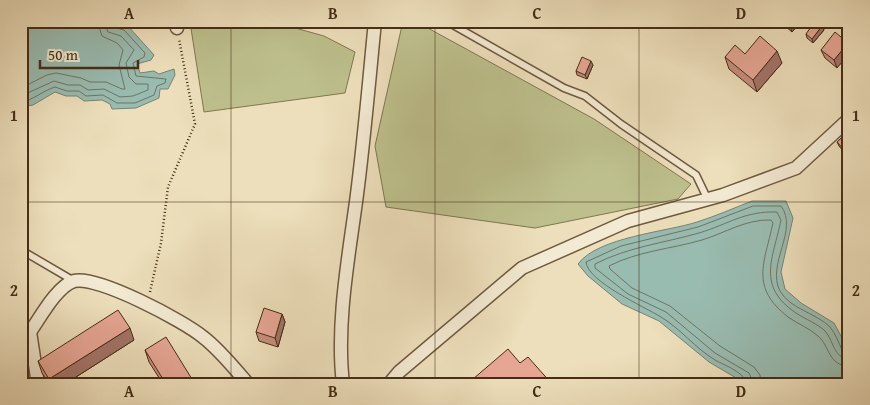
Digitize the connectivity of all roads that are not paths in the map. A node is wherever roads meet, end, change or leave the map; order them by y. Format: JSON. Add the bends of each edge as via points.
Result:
{"nodes":[{"id":1,"x":375,"y":21,"type":"edge"},
{"id":2,"x":446,"y":21,"type":"edge"},
{"id":3,"x":849,"y":119,"type":"edge"},
{"id":4,"x":708,"y":200,"type":"junction"},
{"id":5,"x":21,"y":250,"type":"edge"},
{"id":6,"x":75,"y":281,"type":"junction"},
{"id":7,"x":26,"y":331,"type":"edge"},
{"id":8,"x":38,"y":384,"type":"edge"},
{"id":9,"x":248,"y":384,"type":"edge"},
{"id":10,"x":343,"y":384,"type":"edge"},
{"id":11,"x":389,"y":384,"type":"edge"}],
"edges":[{"from":1,"to":10,"type":"street","via":[[364,141],[345,286]]},
{"from":2,"to":4,"type":"lane","via":[[564,88],[585,96],[696,175]]},
{"from":3,"to":4,"type":"street","via":[[796,168]]},
{"from":4,"to":11,"type":"street","via":[[628,221],[522,268]]},
{"from":5,"to":6,"type":"lane"},
{"from":6,"to":7,"type":"street","via":[[57,292]]},
{"from":6,"to":9,"type":"street","via":[[94,283],[147,303],[203,336]]},
{"from":7,"to":8,"type":"street"}]}
